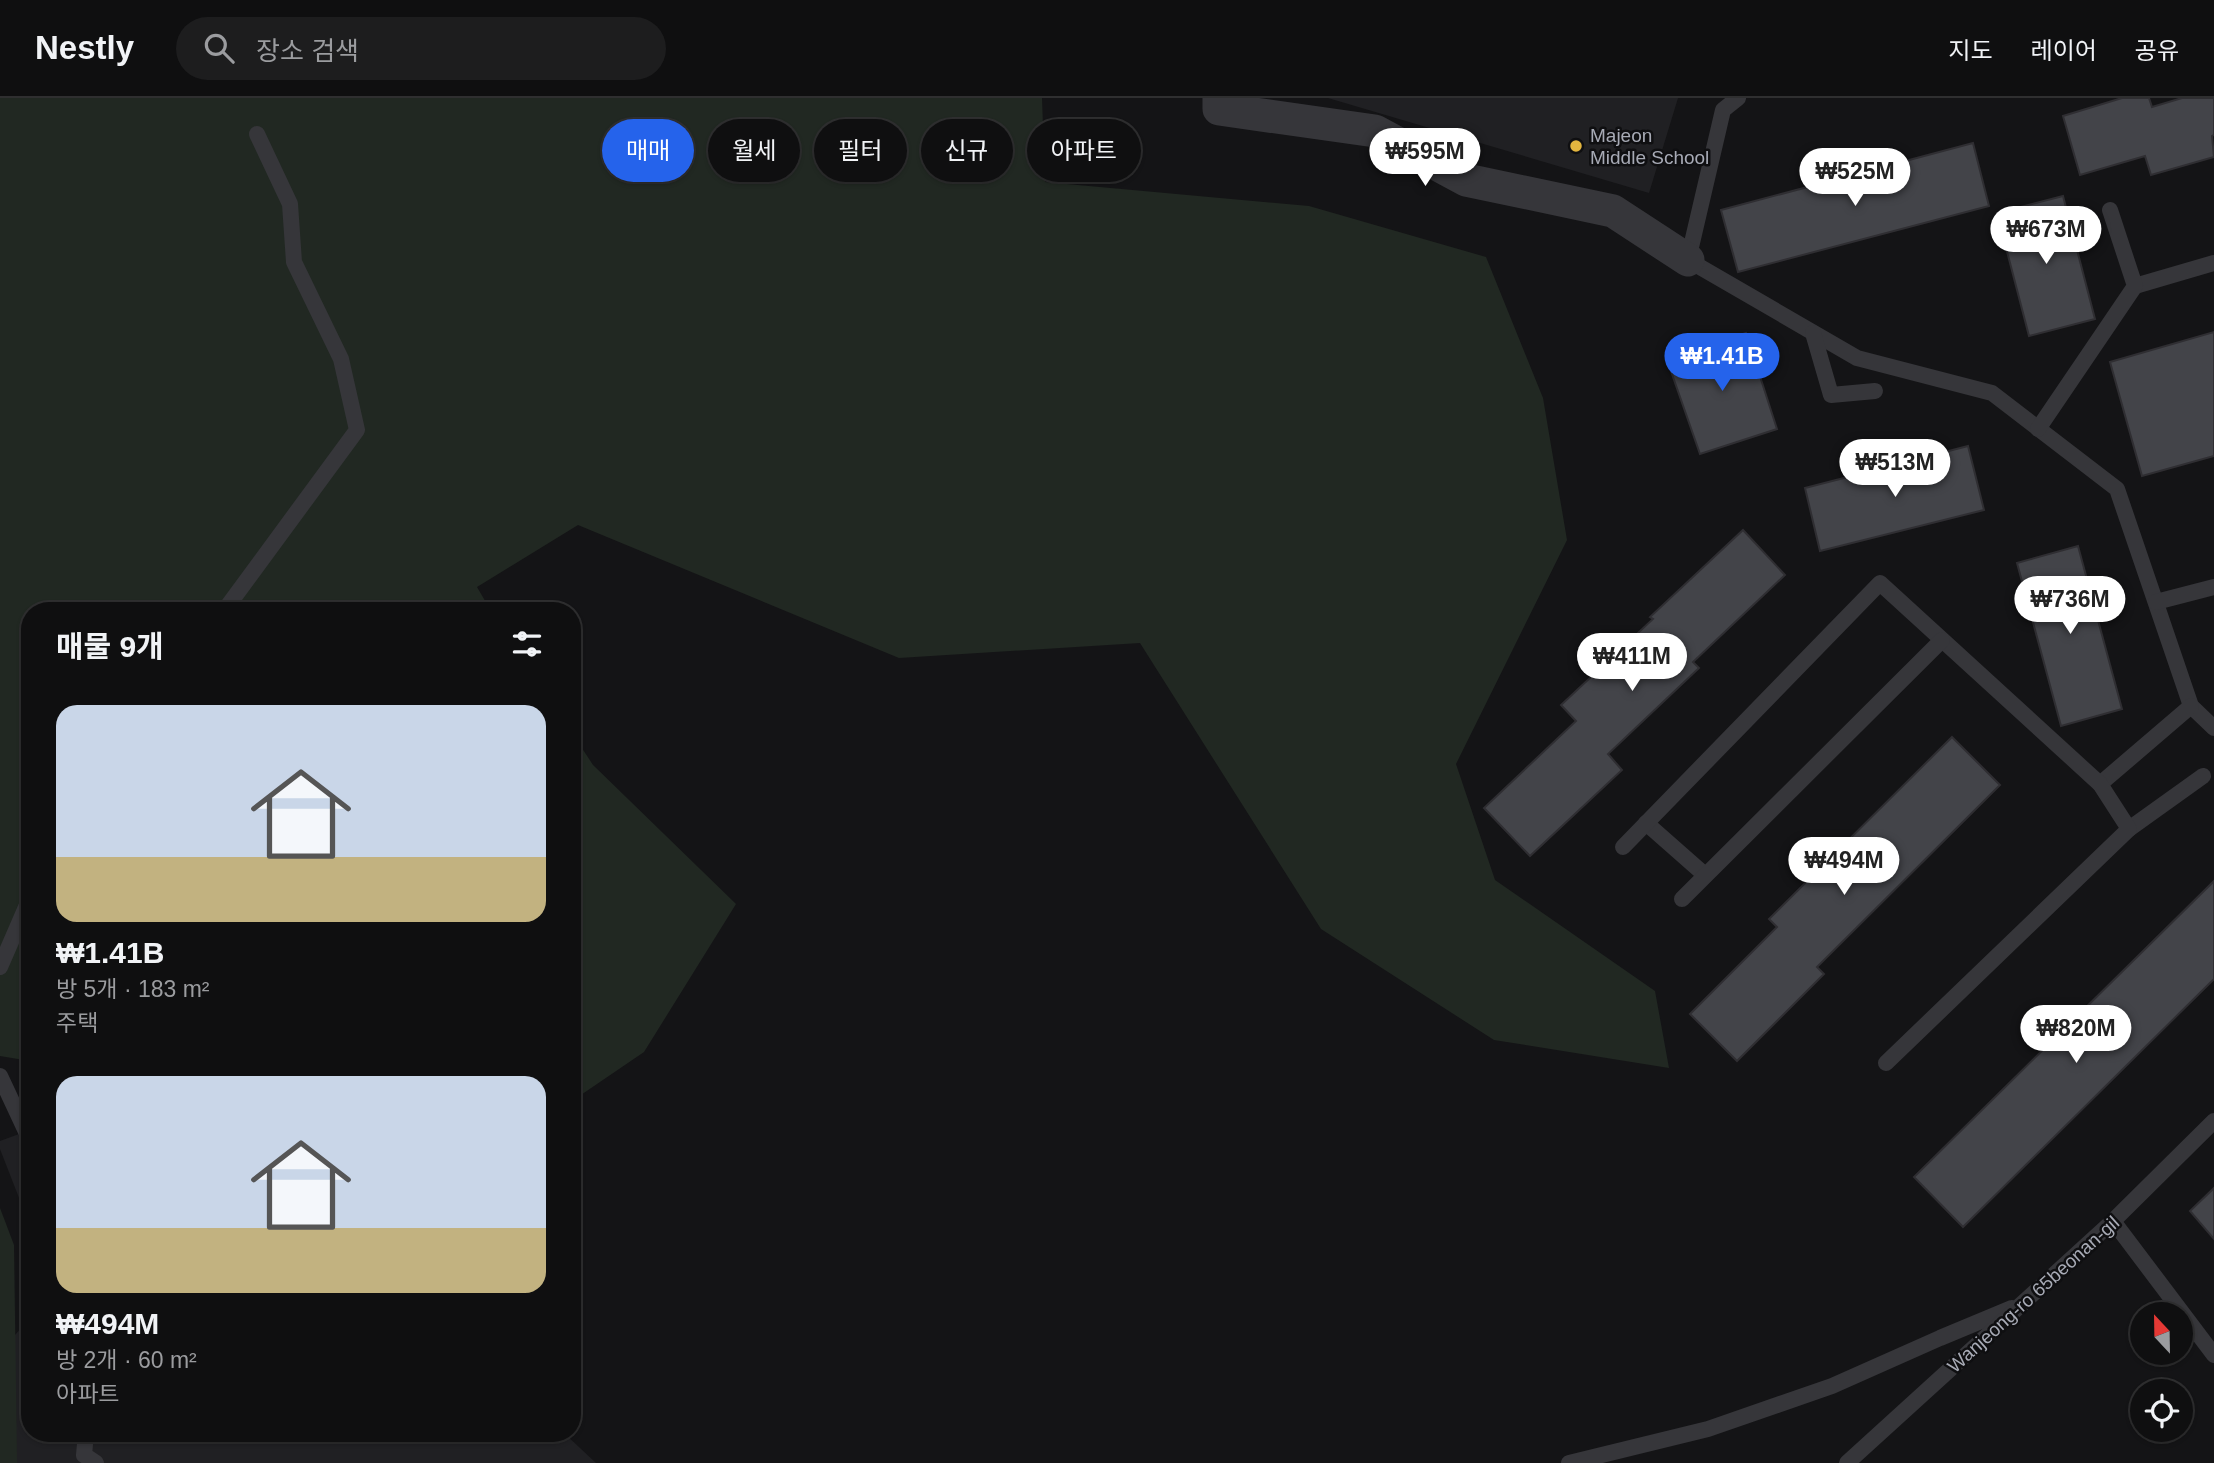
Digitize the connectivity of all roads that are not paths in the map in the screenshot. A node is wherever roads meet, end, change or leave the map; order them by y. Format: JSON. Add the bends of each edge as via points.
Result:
{"nodes":[{"id":1,"x":1219,"y":98,"type":"edge"},
{"id":2,"x":1738,"y":98,"type":"edge"},
{"id":3,"x":1725,"y":104,"type":"edge"},
{"id":4,"x":257,"y":134,"type":"dead end"},
{"id":5,"x":2110,"y":210,"type":"dead end"},
{"id":6,"x":1688,"y":260,"type":"junction"},
{"id":7,"x":2214,"y":264,"type":"edge"},
{"id":8,"x":2135,"y":286,"type":"junction"},
{"id":9,"x":1813,"y":333,"type":"junction"},
{"id":10,"x":1875,"y":391,"type":"dead end"},
{"id":11,"x":2038,"y":429,"type":"junction"},
{"id":12,"x":2214,"y":587,"type":"edge"},
{"id":13,"x":231,"y":602,"type":"edge"},
{"id":14,"x":2156,"y":602,"type":"junction"},
{"id":15,"x":1942,"y":640,"type":"junction"},
{"id":16,"x":2190,"y":706,"type":"junction"},
{"id":17,"x":2214,"y":728,"type":"edge"},
{"id":18,"x":2203,"y":776,"type":"dead end"},
{"id":19,"x":2099,"y":784,"type":"junction"},
{"id":20,"x":1646,"y":823,"type":"junction"},
{"id":21,"x":2129,"y":829,"type":"junction"},
{"id":22,"x":1623,"y":847,"type":"dead end"},
{"id":23,"x":1705,"y":875,"type":"junction"},
{"id":24,"x":1682,"y":899,"type":"dead end"},
{"id":25,"x":21,"y":919,"type":"edge"},
{"id":26,"x":0,"y":967,"type":"edge"},
{"id":27,"x":1886,"y":1063,"type":"dead end"},
{"id":28,"x":0,"y":1076,"type":"edge"},
{"id":29,"x":21,"y":1121,"type":"edge"},
{"id":30,"x":2214,"y":1121,"type":"edge"},
{"id":31,"x":2113,"y":1221,"type":"junction"},
{"id":32,"x":2024,"y":1303,"type":"junction"},
{"id":33,"x":2214,"y":1355,"type":"edge"},
{"id":34,"x":86,"y":1442,"type":"edge"},
{"id":35,"x":96,"y":1463,"type":"edge"},
{"id":36,"x":1569,"y":1463,"type":"edge"},
{"id":37,"x":1847,"y":1463,"type":"edge"}],
"edges":[{"from":1,"to":6,"type":"street","via":[[1219,109],[1375,131],[1466,180],[1613,211]]},
{"from":2,"to":3,"type":"lane"},
{"from":3,"to":6,"type":"lane"},
{"from":4,"to":13,"type":"lane","via":[[290,204],[294,262],[341,359],[357,430]]},
{"from":5,"to":8,"type":"lane"},
{"from":6,"to":9,"type":"lane"},
{"from":7,"to":8,"type":"lane"},
{"from":8,"to":11,"type":"lane"},
{"from":9,"to":10,"type":"lane","via":[[1831,395]]},
{"from":9,"to":11,"type":"lane","via":[[1857,358],[1992,393]]},
{"from":11,"to":14,"type":"lane","via":[[2117,489]]},
{"from":12,"to":14,"type":"lane"},
{"from":14,"to":16,"type":"lane"},
{"from":15,"to":19,"type":"lane"},
{"from":15,"to":20,"type":"lane","via":[[1880,583]]},
{"from":15,"to":23,"type":"lane"},
{"from":16,"to":17,"type":"lane"},
{"from":16,"to":19,"type":"lane"},
{"from":18,"to":21,"type":"lane"},
{"from":19,"to":21,"type":"lane"},
{"from":20,"to":22,"type":"lane"},
{"from":20,"to":23,"type":"lane"},
{"from":21,"to":27,"type":"lane"},
{"from":23,"to":24,"type":"lane"},
{"from":25,"to":26,"type":"lane"},
{"from":28,"to":29,"type":"lane"},
{"from":30,"to":31,"type":"lane","name":"Wanjeong-ro 65beonan-gil"},
{"from":31,"to":32,"type":"lane","name":"Wanjeong-ro 65beonan-gil"},
{"from":31,"to":33,"type":"lane"},
{"from":32,"to":36,"type":"lane","via":[[1820,1391],[1708,1429]]},
{"from":32,"to":37,"type":"lane","name":"Wanjeong-ro 65beonan-gil"},
{"from":34,"to":35,"type":"lane","via":[[85,1455]]}]}
